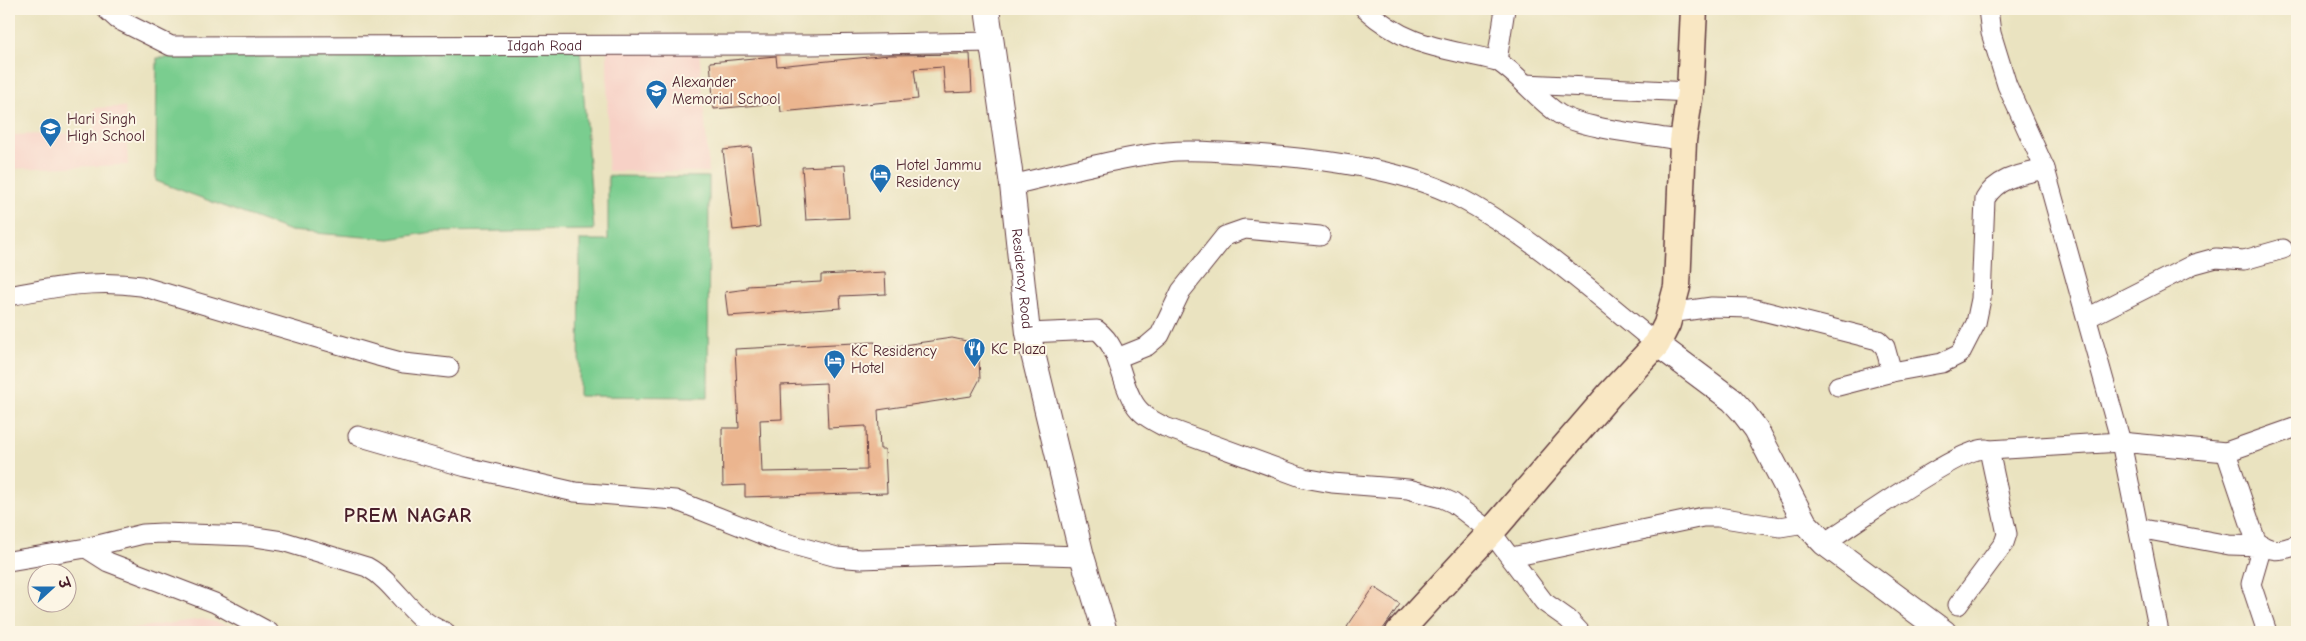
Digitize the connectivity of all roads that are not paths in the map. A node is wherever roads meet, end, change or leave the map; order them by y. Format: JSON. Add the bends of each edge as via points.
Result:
{"nodes":[{"id":1,"x":106,"y":9,"type":"edge"},
{"id":2,"x":987,"y":9,"type":"edge"},
{"id":3,"x":1365,"y":9,"type":"edge"},
{"id":4,"x":1505,"y":9,"type":"edge"},
{"id":5,"x":1694,"y":9,"type":"edge"},
{"id":6,"x":1988,"y":9,"type":"edge"},
{"id":7,"x":993,"y":42,"type":"junction"},
{"id":8,"x":1497,"y":61,"type":"junction"},
{"id":9,"x":1525,"y":84,"type":"junction"},
{"id":10,"x":1690,"y":92,"type":"junction"},
{"id":11,"x":1683,"y":141,"type":"junction"},
{"id":12,"x":2045,"y":169,"type":"junction"},
{"id":13,"x":1012,"y":185,"type":"junction"},
{"id":14,"x":1320,"y":236,"type":"dead end"},
{"id":15,"x":2283,"y":249,"type":"dead end"},
{"id":16,"x":9,"y":296,"type":"edge"},
{"id":17,"x":1670,"y":313,"type":"junction"},
{"id":18,"x":2087,"y":318,"type":"junction"},
{"id":19,"x":1028,"y":333,"type":"junction"},
{"id":20,"x":1656,"y":344,"type":"junction"},
{"id":21,"x":1117,"y":358,"type":"junction"},
{"id":22,"x":448,"y":368,"type":"dead end"},
{"id":23,"x":1892,"y":372,"type":"junction"},
{"id":24,"x":1838,"y":386,"type":"dead end"},
{"id":25,"x":2297,"y":427,"type":"edge"},
{"id":26,"x":358,"y":436,"type":"dead end"},
{"id":27,"x":2121,"y":442,"type":"junction"},
{"id":28,"x":1989,"y":450,"type":"junction"},
{"id":29,"x":2226,"y":452,"type":"junction"},
{"id":30,"x":1805,"y":523,"type":"junction"},
{"id":31,"x":2138,"y":528,"type":"junction"},
{"id":32,"x":1491,"y":532,"type":"junction"},
{"id":33,"x":1824,"y":543,"type":"junction"},
{"id":34,"x":2262,"y":546,"type":"junction"},
{"id":35,"x":2297,"y":546,"type":"edge"},
{"id":36,"x":86,"y":548,"type":"junction"},
{"id":37,"x":1082,"y":556,"type":"junction"},
{"id":38,"x":1512,"y":557,"type":"junction"},
{"id":39,"x":9,"y":561,"type":"edge"},
{"id":40,"x":1958,"y":605,"type":"dead end"},
{"id":41,"x":269,"y":632,"type":"edge"},
{"id":42,"x":445,"y":632,"type":"edge"},
{"id":43,"x":1105,"y":632,"type":"edge"},
{"id":44,"x":1399,"y":632,"type":"edge"},
{"id":45,"x":1580,"y":632,"type":"edge"},
{"id":46,"x":1944,"y":632,"type":"edge"},
{"id":47,"x":2159,"y":632,"type":"edge"},
{"id":48,"x":2268,"y":632,"type":"edge"}],
"edges":[{"from":1,"to":7,"type":"street","name":"Idgah Road","via":[[117,19],[170,46],[811,46]]},
{"from":2,"to":7,"type":"street","name":"Residency Road"},
{"from":3,"to":8,"type":"street","via":[[1398,35],[1422,45]]},
{"from":4,"to":8,"type":"street"},
{"from":5,"to":10,"type":"main road"},
{"from":6,"to":12,"type":"street","via":[[1991,33],[2007,85]]},
{"from":7,"to":13,"type":"street","name":"Residency Road"},
{"from":8,"to":9,"type":"street"},
{"from":9,"to":10,"type":"street"},
{"from":9,"to":11,"type":"street","via":[[1561,115],[1586,124]]},
{"from":10,"to":11,"type":"main road"},
{"from":11,"to":17,"type":"main road","via":[[1677,287]]},
{"from":12,"to":18,"type":"street"},
{"from":12,"to":23,"type":"street","via":[[2008,178],[1985,199],[1981,299],[1976,323],[1960,354],[1942,364]]},
{"from":13,"to":19,"type":"street","name":"Residency Road"},
{"from":13,"to":20,"type":"street","via":[[1136,156],[1195,150],[1292,156],[1394,174],[1456,196],[1482,212],[1549,257]]},
{"from":14,"to":21,"type":"street","via":[[1245,229],[1225,236],[1181,291],[1160,335],[1147,346]]},
{"from":15,"to":18,"type":"street","via":[[2244,260],[2216,258],[2194,264]]},
{"from":16,"to":22,"type":"street","via":[[89,282],[142,286],[404,363]]},
{"from":17,"to":20,"type":"main road"},
{"from":17,"to":23,"type":"street","via":[[1712,307],[1751,308],[1878,340],[1885,347]]},
{"from":18,"to":27,"type":"street"},
{"from":19,"to":21,"type":"street","via":[[1097,330],[1108,341]]},
{"from":19,"to":37,"type":"street","name":"Residency Road"},
{"from":20,"to":30,"type":"street","via":[[1732,400],[1743,412],[1756,429]]},
{"from":20,"to":32,"type":"main road"},
{"from":21,"to":32,"type":"street","via":[[1134,403],[1147,418],[1165,427],[1304,478],[1429,493],[1453,503]]},
{"from":23,"to":24,"type":"street"},
{"from":25,"to":29,"type":"street"},
{"from":26,"to":37,"type":"street","via":[[466,467],[575,492],[675,500],[779,541],[837,557]]},
{"from":27,"to":28,"type":"street"},
{"from":27,"to":29,"type":"street"},
{"from":27,"to":31,"type":"street"},
{"from":28,"to":33,"type":"street","via":[[1982,448],[1945,464]]},
{"from":28,"to":40,"type":"street","via":[[2006,538]]},
{"from":29,"to":34,"type":"street","via":[[2251,529]]},
{"from":30,"to":33,"type":"street"},
{"from":30,"to":38,"type":"street","via":[[1780,527],[1703,517]]},
{"from":31,"to":34,"type":"street","via":[[2229,545]]},
{"from":31,"to":47,"type":"street"},
{"from":32,"to":38,"type":"street"},
{"from":32,"to":44,"type":"main road"},
{"from":33,"to":46,"type":"street"},
{"from":34,"to":35,"type":"street","via":[[2276,550]]},
{"from":34,"to":48,"type":"street","via":[[2251,584]]},
{"from":36,"to":39,"type":"street"},
{"from":36,"to":41,"type":"street","via":[[108,562],[215,603]]},
{"from":36,"to":42,"type":"street","via":[[123,538],[162,533],[249,536],[282,541],[378,574],[421,620]]},
{"from":37,"to":43,"type":"street","name":"Residency Road"},
{"from":38,"to":45,"type":"street","via":[[1544,602]]}]}
